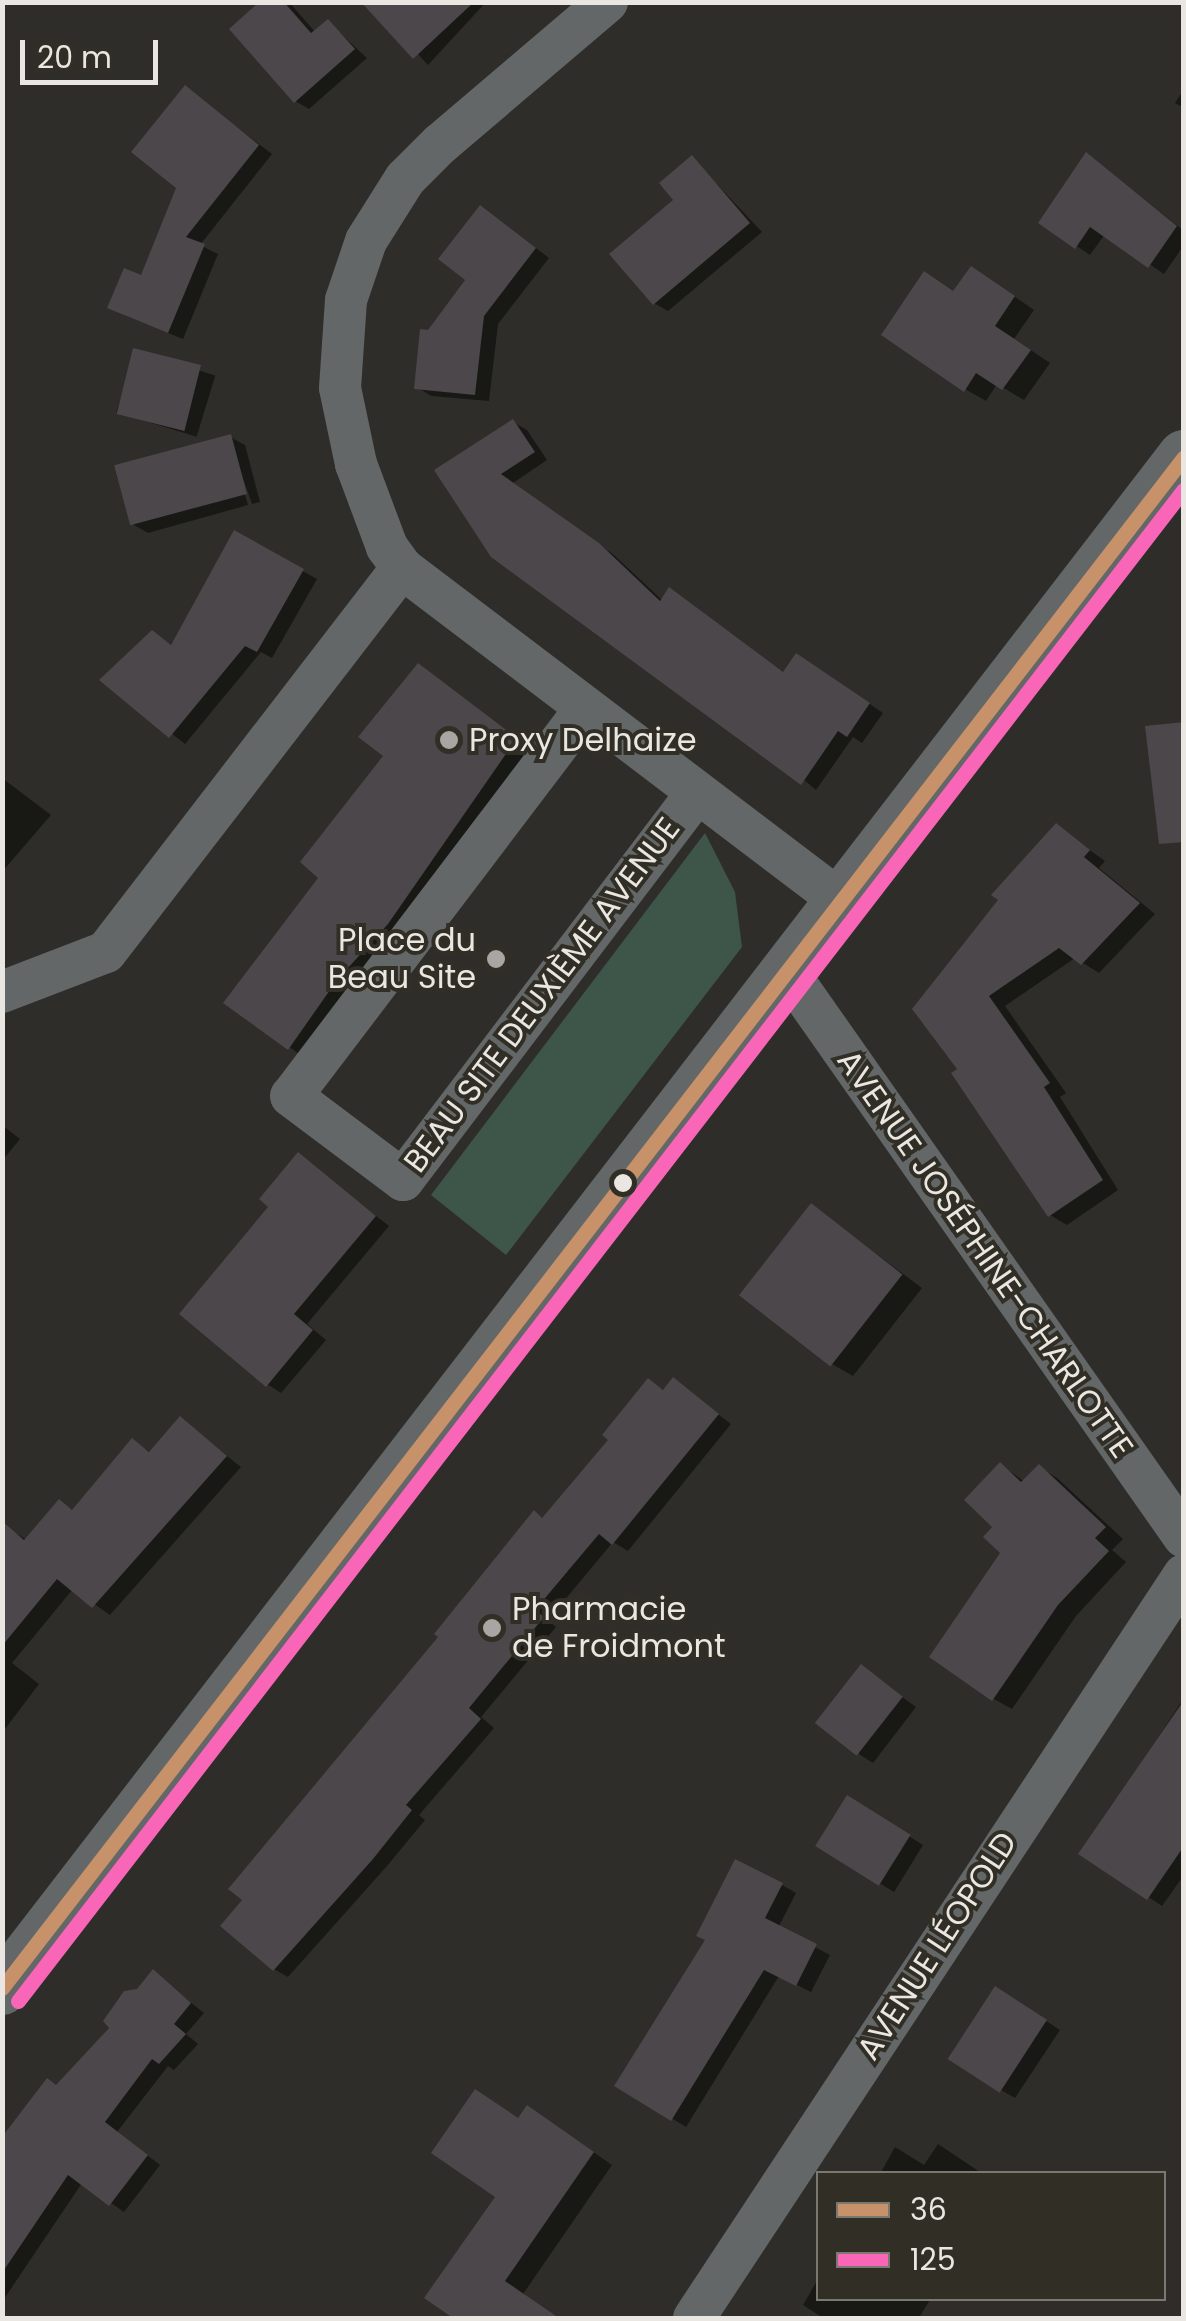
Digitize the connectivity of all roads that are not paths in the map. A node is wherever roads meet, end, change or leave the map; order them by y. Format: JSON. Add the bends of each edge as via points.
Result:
{"nodes":[{"id":1,"x":607,"y":2,"type":"edge"},
{"id":2,"x":1184,"y":456,"type":"edge"},
{"id":3,"x":402,"y":568,"type":"junction"},
{"id":4,"x":583,"y":712,"type":"junction"},
{"id":5,"x":696,"y":794,"type":"junction"},
{"id":6,"x":840,"y":901,"type":"junction"},
{"id":7,"x":788,"y":971,"type":"junction"},
{"id":8,"x":2,"y":992,"type":"edge"},
{"id":9,"x":1184,"y":1537,"type":"edge"},
{"id":10,"x":1184,"y":1575,"type":"edge"},
{"id":11,"x":2,"y":1990,"type":"edge"},
{"id":12,"x":694,"y":2318,"type":"edge"}],
"edges":[{"from":1,"to":3,"type":"street","via":[[404,179],[366,241],[346,300],[340,388],[356,464],[387,548]]},
{"from":2,"to":6,"type":"street"},
{"from":3,"to":4,"type":"street"},
{"from":3,"to":8,"type":"street","via":[[106,952]]},
{"from":4,"to":5,"type":"street"},
{"from":4,"to":5,"type":"street","name":"BEAU SITE DEUXIÈME AVENUE","via":[[291,1096],[402,1180]]},
{"from":5,"to":6,"type":"street"},
{"from":6,"to":7,"type":"street"},
{"from":7,"to":9,"type":"street","name":"AVENUE JOSÉPHINE-CHARLOTTE"},
{"from":7,"to":11,"type":"street"},
{"from":10,"to":12,"type":"street","name":"AVENUE LÉOPOLD"}]}
